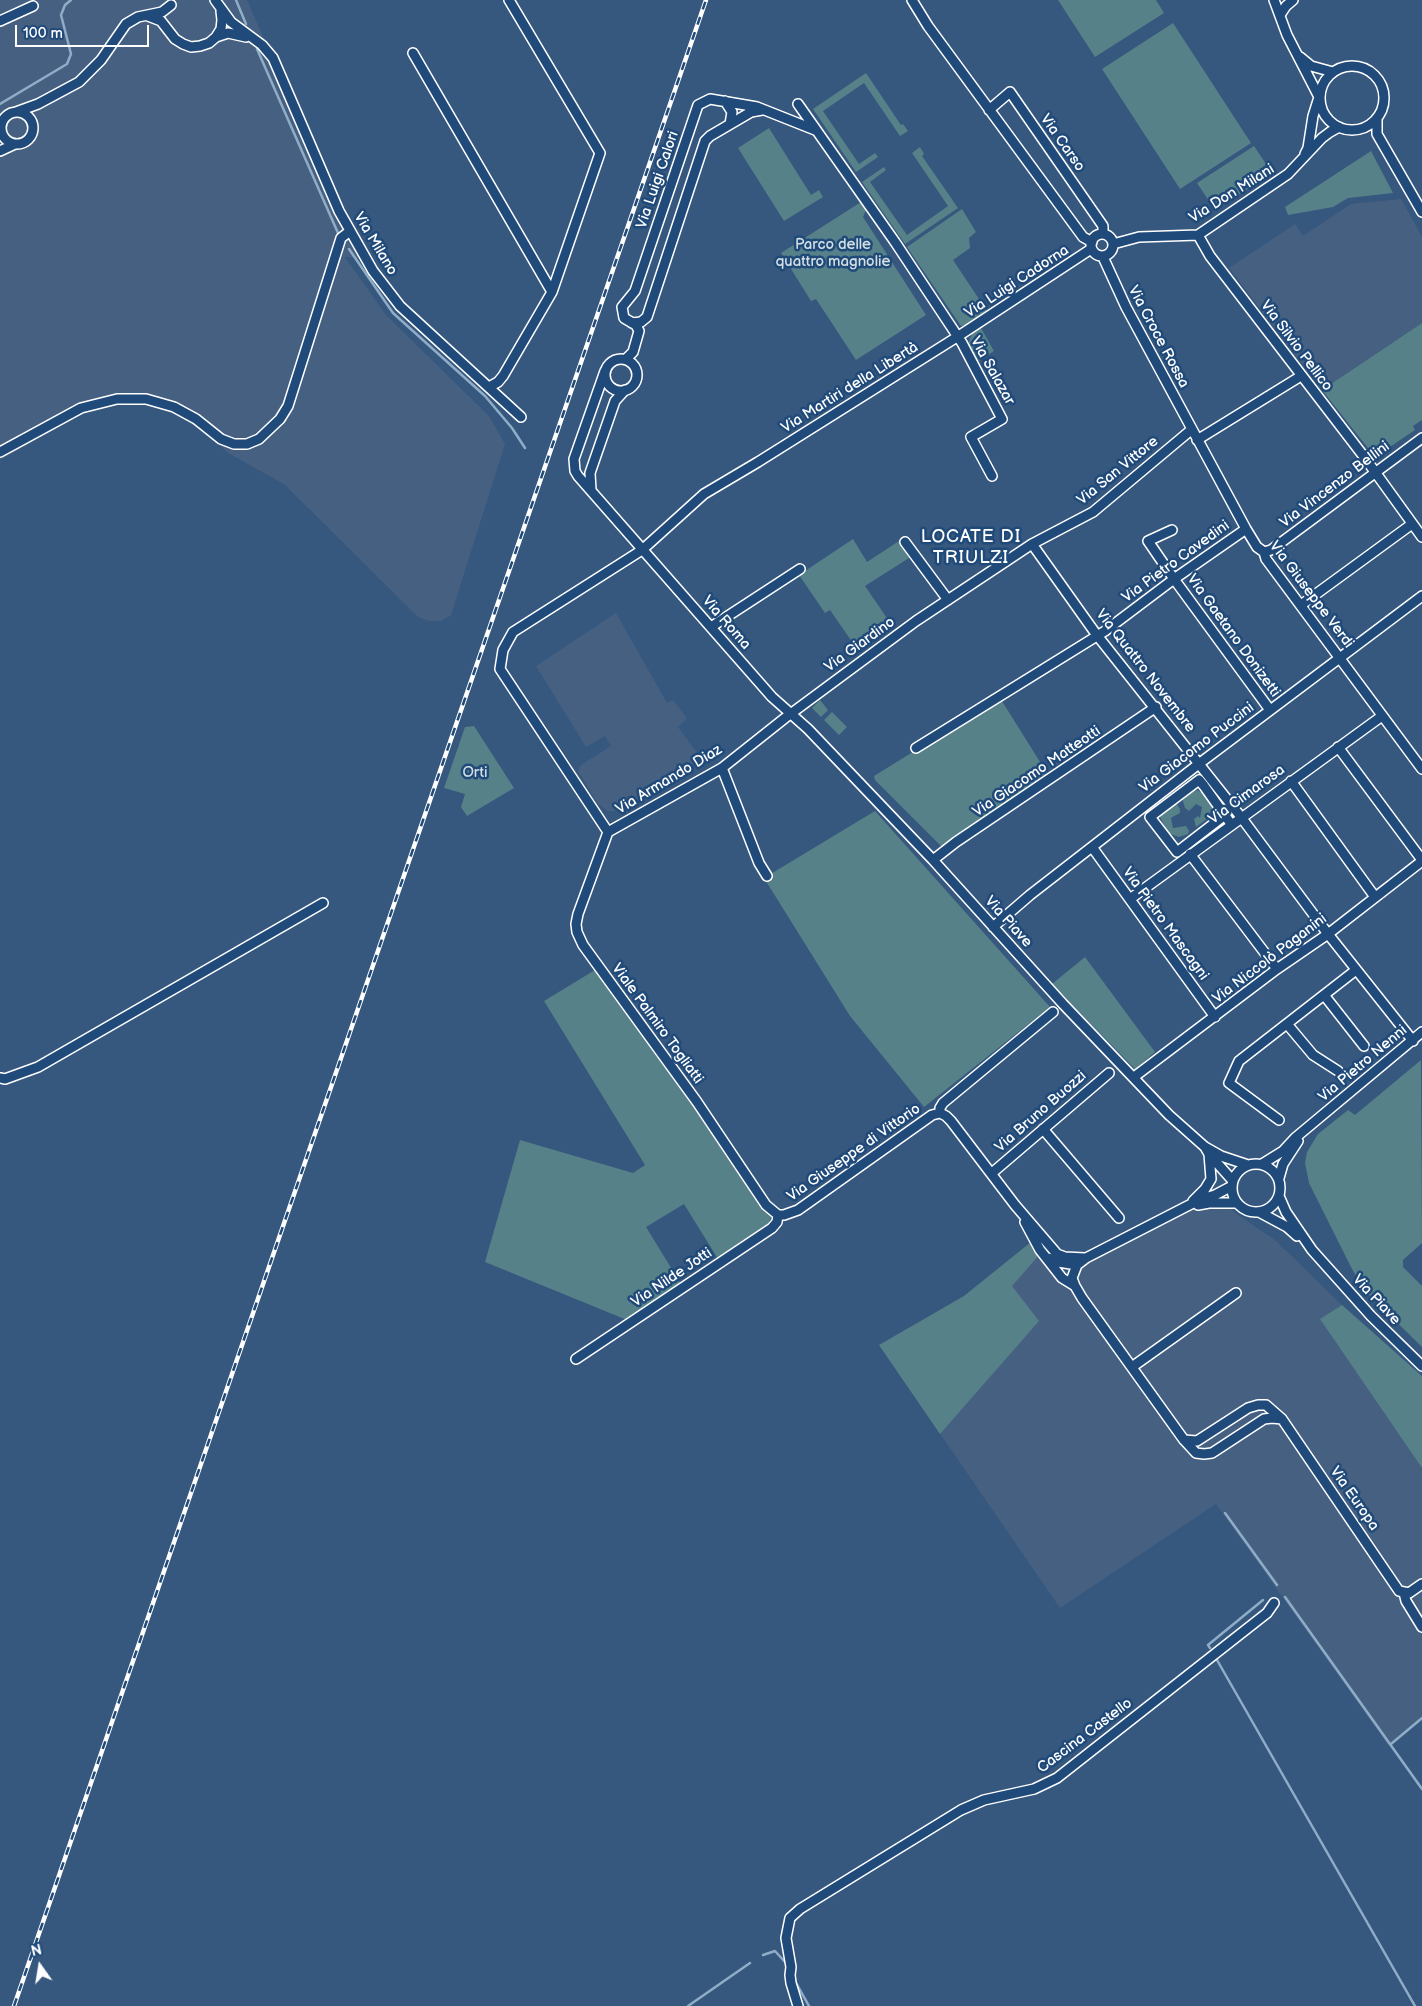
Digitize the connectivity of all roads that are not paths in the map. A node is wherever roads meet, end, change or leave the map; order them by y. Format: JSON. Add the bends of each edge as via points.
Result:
{"nodes":[{"id":1,"x":509,"y":0,"type":"edge"},
{"id":2,"x":912,"y":0,"type":"edge"},
{"id":3,"x":1274,"y":0,"type":"edge"},
{"id":4,"x":1293,"y":0,"type":"edge"},
{"id":5,"x":173,"y":2,"type":"edge"},
{"id":6,"x":219,"y":5,"type":"edge"},
{"id":7,"x":33,"y":6,"type":"dead end"},
{"id":8,"x":1280,"y":15,"type":"junction"},
{"id":9,"x":144,"y":16,"type":"junction"},
{"id":10,"x":0,"y":21,"type":"edge"},
{"id":11,"x":170,"y":31,"type":"junction"},
{"id":12,"x":216,"y":37,"type":"junction"},
{"id":13,"x":262,"y":45,"type":"junction"},
{"id":14,"x":1294,"y":51,"type":"junction"},
{"id":15,"x":413,"y":53,"type":"dead end"},
{"id":16,"x":1333,"y":72,"type":"junction"},
{"id":17,"x":1319,"y":97,"type":"junction"},
{"id":18,"x":725,"y":100,"type":"junction"},
{"id":19,"x":38,"y":104,"type":"junction"},
{"id":20,"x":798,"y":104,"type":"dead end"},
{"id":21,"x":764,"y":110,"type":"junction"},
{"id":22,"x":989,"y":110,"type":"junction"},
{"id":23,"x":16,"y":112,"type":"junction"},
{"id":24,"x":1377,"y":118,"type":"junction"},
{"id":25,"x":30,"y":120,"type":"junction"},
{"id":26,"x":730,"y":124,"type":"junction"},
{"id":27,"x":1339,"y":128,"type":"junction"},
{"id":28,"x":1360,"y":129,"type":"junction"},
{"id":29,"x":816,"y":130,"type":"junction"},
{"id":30,"x":1378,"y":134,"type":"junction"},
{"id":31,"x":2,"y":135,"type":"junction"},
{"id":32,"x":15,"y":144,"type":"junction"},
{"id":33,"x":0,"y":150,"type":"edge"},
{"id":34,"x":1300,"y":162,"type":"junction"},
{"id":35,"x":1422,"y":212,"type":"edge"},
{"id":36,"x":350,"y":231,"type":"junction"},
{"id":37,"x":1103,"y":234,"type":"junction"},
{"id":38,"x":1198,"y":235,"type":"junction"},
{"id":39,"x":1113,"y":244,"type":"junction"},
{"id":40,"x":1092,"y":245,"type":"junction"},
{"id":41,"x":1103,"y":257,"type":"junction"},
{"id":42,"x":552,"y":292,"type":"junction"},
{"id":43,"x":632,"y":323,"type":"junction"},
{"id":44,"x":957,"y":337,"type":"junction"},
{"id":45,"x":626,"y":359,"type":"junction"},
{"id":46,"x":605,"y":371,"type":"junction"},
{"id":47,"x":1301,"y":376,"type":"junction"},
{"id":48,"x":489,"y":387,"type":"junction"},
{"id":49,"x":625,"y":390,"type":"junction"},
{"id":50,"x":522,"y":417,"type":"dead end"},
{"id":51,"x":1191,"y":430,"type":"junction"},
{"id":52,"x":1422,"y":438,"type":"edge"},
{"id":53,"x":1197,"y":440,"type":"junction"},
{"id":54,"x":0,"y":452,"type":"edge"},
{"id":55,"x":1374,"y":472,"type":"junction"},
{"id":56,"x":992,"y":476,"type":"dead end"},
{"id":57,"x":592,"y":493,"type":"junction"},
{"id":58,"x":1412,"y":524,"type":"junction"},
{"id":59,"x":1246,"y":529,"type":"junction"},
{"id":60,"x":1172,"y":530,"type":"dead end"},
{"id":61,"x":1422,"y":537,"type":"edge"},
{"id":62,"x":905,"y":542,"type":"dead end"},
{"id":63,"x":1032,"y":544,"type":"junction"},
{"id":64,"x":642,"y":550,"type":"junction"},
{"id":65,"x":1264,"y":552,"type":"junction"},
{"id":66,"x":800,"y":569,"type":"dead end"},
{"id":67,"x":1174,"y":579,"type":"junction"},
{"id":68,"x":1422,"y":596,"type":"edge"},
{"id":69,"x":948,"y":600,"type":"junction"},
{"id":70,"x":1301,"y":605,"type":"junction"},
{"id":71,"x":711,"y":627,"type":"junction"},
{"id":72,"x":1098,"y":635,"type":"junction"},
{"id":73,"x":1339,"y":657,"type":"junction"},
{"id":74,"x":1156,"y":708,"type":"junction"},
{"id":75,"x":1270,"y":710,"type":"junction"},
{"id":76,"x":791,"y":714,"type":"junction"},
{"id":77,"x":1382,"y":716,"type":"junction"},
{"id":78,"x":1338,"y":747,"type":"junction"},
{"id":79,"x":916,"y":748,"type":"dead end"},
{"id":80,"x":1200,"y":763,"type":"junction"},
{"id":81,"x":722,"y":768,"type":"junction"},
{"id":82,"x":1422,"y":769,"type":"edge"},
{"id":83,"x":1291,"y":781,"type":"junction"},
{"id":84,"x":1225,"y":815,"type":"junction"},
{"id":85,"x":1241,"y":816,"type":"junction"},
{"id":86,"x":1231,"y":824,"type":"junction"},
{"id":87,"x":608,"y":832,"type":"junction"},
{"id":88,"x":1092,"y":847,"type":"junction"},
{"id":89,"x":1184,"y":855,"type":"junction"},
{"id":90,"x":933,"y":860,"type":"junction"},
{"id":91,"x":1422,"y":861,"type":"edge"},
{"id":92,"x":767,"y":876,"type":"dead end"},
{"id":93,"x":1375,"y":897,"type":"junction"},
{"id":94,"x":1130,"y":899,"type":"junction"},
{"id":95,"x":323,"y":903,"type":"dead end"},
{"id":96,"x":993,"y":927,"type":"junction"},
{"id":97,"x":1328,"y":934,"type":"junction"},
{"id":98,"x":1278,"y":969,"type":"junction"},
{"id":99,"x":1356,"y":970,"type":"junction"},
{"id":100,"x":1324,"y":995,"type":"junction"},
{"id":101,"x":1053,"y":1012,"type":"dead end"},
{"id":102,"x":1215,"y":1017,"type":"junction"},
{"id":103,"x":1287,"y":1024,"type":"junction"},
{"id":104,"x":1422,"y":1032,"type":"edge"},
{"id":105,"x":1413,"y":1041,"type":"junction"},
{"id":106,"x":1364,"y":1046,"type":"dead end"},
{"id":107,"x":1338,"y":1071,"type":"dead end"},
{"id":108,"x":1109,"y":1073,"type":"dead end"},
{"id":109,"x":1134,"y":1077,"type":"junction"},
{"id":110,"x":0,"y":1078,"type":"edge"},
{"id":111,"x":940,"y":1113,"type":"junction"},
{"id":112,"x":1320,"y":1117,"type":"junction"},
{"id":113,"x":1278,"y":1120,"type":"dead end"},
{"id":114,"x":1042,"y":1129,"type":"junction"},
{"id":115,"x":1207,"y":1150,"type":"junction"},
{"id":116,"x":1262,"y":1164,"type":"junction"},
{"id":117,"x":1248,"y":1165,"type":"junction"},
{"id":118,"x":992,"y":1173,"type":"junction"},
{"id":119,"x":1278,"y":1178,"type":"junction"},
{"id":120,"x":1232,"y":1184,"type":"junction"},
{"id":121,"x":1279,"y":1196,"type":"junction"},
{"id":122,"x":1238,"y":1203,"type":"junction"},
{"id":123,"x":1015,"y":1204,"type":"junction"},
{"id":124,"x":1188,"y":1207,"type":"junction"},
{"id":125,"x":1259,"y":1212,"type":"junction"},
{"id":126,"x":778,"y":1215,"type":"junction"},
{"id":127,"x":1119,"y":1218,"type":"dead end"},
{"id":128,"x":1312,"y":1250,"type":"junction"},
{"id":129,"x":1045,"y":1256,"type":"junction"},
{"id":130,"x":1086,"y":1258,"type":"junction"},
{"id":131,"x":1077,"y":1265,"type":"junction"},
{"id":132,"x":1074,"y":1286,"type":"junction"},
{"id":133,"x":1236,"y":1293,"type":"dead end"},
{"id":134,"x":576,"y":1360,"type":"dead end"},
{"id":135,"x":1422,"y":1366,"type":"edge"},
{"id":136,"x":1132,"y":1367,"type":"junction"},
{"id":137,"x":1282,"y":1419,"type":"junction"},
{"id":138,"x":1184,"y":1440,"type":"junction"},
{"id":139,"x":1422,"y":1584,"type":"edge"},
{"id":140,"x":1404,"y":1593,"type":"junction"},
{"id":141,"x":1274,"y":1603,"type":"dead end"},
{"id":142,"x":1422,"y":1626,"type":"edge"},
{"id":143,"x":798,"y":2006,"type":"edge"}],
"edges":[{"from":1,"to":42,"type":"street","via":[[600,153]]},
{"from":2,"to":22,"type":"street"},
{"from":3,"to":8,"type":"street"},
{"from":4,"to":8,"type":"street"},
{"from":5,"to":9,"type":"street","via":[[162,12]]},
{"from":5,"to":11,"type":"street","via":[[167,13]]},
{"from":6,"to":12,"type":"street","via":[[222,20]]},
{"from":6,"to":13,"type":"street","via":[[230,22]]},
{"from":7,"to":10,"type":"street"},
{"from":8,"to":14,"type":"street"},
{"from":9,"to":11,"type":"street","via":[[161,21]]},
{"from":9,"to":19,"type":"street","via":[[126,24],[88,75]]},
{"from":11,"to":12,"type":"street","via":[[175,39],[191,46],[209,43]]},
{"from":12,"to":13,"type":"street","via":[[234,33]]},
{"from":13,"to":36,"type":"street","name":"Via Milano","via":[[272,58]]},
{"from":14,"to":16,"type":"street","via":[[1311,66]]},
{"from":14,"to":17,"type":"street"},
{"from":15,"to":42,"type":"street"},
{"from":16,"to":17,"type":"street","via":[[1323,83]]},
{"from":16,"to":24,"type":"street","via":[[1354,66],[1374,75],[1384,95]]},
{"from":17,"to":27,"type":"street","via":[[1324,115]]},
{"from":17,"to":34,"type":"street","name":"Via Don Milani","via":[[1308,148]]},
{"from":18,"to":21,"type":"street","name":"Via Luigi Calori"},
{"from":18,"to":26,"type":"street","via":[[732,112]]},
{"from":18,"to":43,"type":"street","name":"Via Luigi Calori","via":[[710,99],[698,104],[635,291],[622,307],[624,318]]},
{"from":19,"to":23,"type":"street"},
{"from":19,"to":25,"type":"street","via":[[31,110]]},
{"from":20,"to":29,"type":"street"},
{"from":21,"to":26,"type":"street","via":[[751,112]]},
{"from":21,"to":29,"type":"street","name":"Via Luigi Calori"},
{"from":22,"to":37,"type":"street","name":"Via Carso","via":[[1010,92],[1103,226]]},
{"from":22,"to":40,"type":"street"},
{"from":23,"to":25,"type":"street"},
{"from":23,"to":31,"type":"street","via":[[3,120]]},
{"from":24,"to":28,"type":"street"},
{"from":24,"to":30,"type":"street"},
{"from":25,"to":32,"type":"street","via":[[33,128],[29,138]]},
{"from":26,"to":43,"type":"street","via":[[705,141],[648,314],[641,322]]},
{"from":27,"to":28,"type":"street"},
{"from":27,"to":34,"type":"street","name":"Via Don Milani","via":[[1330,132]]},
{"from":28,"to":30,"type":"street"},
{"from":29,"to":44,"type":"street"},
{"from":30,"to":35,"type":"street"},
{"from":31,"to":32,"type":"street"},
{"from":31,"to":33,"type":"street"},
{"from":32,"to":33,"type":"street"},
{"from":34,"to":38,"type":"street","name":"Via Don Milani","via":[[1288,174]]},
{"from":36,"to":48,"type":"street","name":"Via Milano","via":[[373,271],[400,306]]},
{"from":36,"to":54,"type":"street","via":[[341,238],[288,406],[280,419],[258,439],[248,444],[234,444],[221,439],[174,407],[146,399],[117,399],[81,408]]},
{"from":37,"to":39,"type":"street","via":[[1110,237]]},
{"from":37,"to":40,"type":"street","via":[[1096,236]]},
{"from":38,"to":39,"type":"street","name":"Via Don Milani","via":[[1139,237]]},
{"from":38,"to":47,"type":"street","name":"Via Silvio Pellico","via":[[1210,256]]},
{"from":39,"to":41,"type":"street","via":[[1110,254]]},
{"from":40,"to":41,"type":"street","via":[[1096,254]]},
{"from":40,"to":44,"type":"street","name":"Via Luigi Cadorna"},
{"from":41,"to":51,"type":"street","name":"Via Croce Rossa","via":[[1118,293]]},
{"from":42,"to":48,"type":"street","via":[[503,376]]},
{"from":43,"to":45,"type":"street","name":"Via Luigi Calori","via":[[637,327],[639,336],[633,352]]},
{"from":44,"to":56,"type":"street","name":"Via Salazar","via":[[1002,419],[971,437]]},
{"from":44,"to":64,"type":"street","name":"Via Martiri della Libertà","via":[[704,494]]},
{"from":45,"to":46,"type":"street","via":[[610,362]]},
{"from":45,"to":49,"type":"street","via":[[634,365],[637,375],[634,384]]},
{"from":46,"to":49,"type":"street","via":[[608,385],[616,390]]},
{"from":46,"to":57,"type":"street","via":[[574,459],[574,471]]},
{"from":47,"to":53,"type":"street"},
{"from":47,"to":55,"type":"street","name":"Via Silvio Pellico"},
{"from":48,"to":50,"type":"street","name":"Via Milano"},
{"from":49,"to":57,"type":"street","via":[[615,401],[590,473]]},
{"from":51,"to":53,"type":"street","name":"Via Giuseppe Verdi"},
{"from":51,"to":63,"type":"street","name":"Via San Vittore","via":[[1093,512]]},
{"from":52,"to":55,"type":"street","name":"Via Vincenzo Bellini"},
{"from":53,"to":59,"type":"street","name":"Via Giuseppe Verdi"},
{"from":55,"to":58,"type":"street","name":"Via Silvio Pellico"},
{"from":55,"to":65,"type":"street","name":"Via Vincenzo Bellini"},
{"from":57,"to":64,"type":"street","name":"Via Roma"},
{"from":58,"to":61,"type":"street","name":"Via Silvio Pellico"},
{"from":58,"to":70,"type":"street"},
{"from":59,"to":65,"type":"street","name":"Via Giuseppe Verdi"},
{"from":59,"to":67,"type":"street","name":"Via Pietro Cavedini"},
{"from":60,"to":67,"type":"street","name":"Via Gaetano Donizetti","via":[[1148,541]]},
{"from":62,"to":69,"type":"street"},
{"from":63,"to":69,"type":"street","name":"Via San Vittore"},
{"from":63,"to":72,"type":"street","name":"Via Quattro Novembre"},
{"from":64,"to":71,"type":"street","name":"Via Roma"},
{"from":64,"to":87,"type":"street","name":"Via Martiri della Libertà","via":[[513,632],[503,650],[500,668]]},
{"from":65,"to":70,"type":"street","name":"Via Giuseppe Verdi"},
{"from":66,"to":71,"type":"street"},
{"from":67,"to":72,"type":"street","name":"Via Pietro Cavedini"},
{"from":67,"to":75,"type":"street","name":"Via Gaetano Donizetti"},
{"from":68,"to":73,"type":"street","name":"Via Giacomo Puccini"},
{"from":69,"to":76,"type":"street","name":"Via Giardino"},
{"from":70,"to":73,"type":"street","name":"Via Giuseppe Verdi"},
{"from":71,"to":76,"type":"street","name":"Via Roma"},
{"from":72,"to":74,"type":"street","name":"Via Quattro Novembre"},
{"from":72,"to":79,"type":"street","name":"Via Pietro Cavedini"},
{"from":73,"to":75,"type":"street","name":"Via Giacomo Puccini"},
{"from":73,"to":77,"type":"street","name":"Via Giuseppe Verdi"},
{"from":74,"to":80,"type":"street","name":"Via Quattro Novembre"},
{"from":74,"to":90,"type":"street","name":"Via Giacomo Matteotti"},
{"from":75,"to":80,"type":"street","name":"Via Giacomo Puccini"},
{"from":76,"to":81,"type":"street","name":"Via Armando Diaz"},
{"from":76,"to":90,"type":"street","name":"Via Piave"},
{"from":77,"to":78,"type":"street","name":"Via Cimarosa"},
{"from":77,"to":82,"type":"street","name":"Via Giuseppe Verdi"},
{"from":78,"to":83,"type":"street","name":"Via Cimarosa"},
{"from":78,"to":91,"type":"street"},
{"from":80,"to":85,"type":"street","name":"Via Quattro Novembre"},
{"from":80,"to":88,"type":"street","name":"Via Giacomo Puccini"},
{"from":81,"to":87,"type":"street","name":"Via Armando Diaz"},
{"from":81,"to":92,"type":"street"},
{"from":83,"to":85,"type":"street","name":"Via Cimarosa"},
{"from":83,"to":93,"type":"street"},
{"from":84,"to":86,"type":"street"},
{"from":84,"to":89,"type":"street"},
{"from":84,"to":89,"type":"street","via":[[1199,780],[1150,817]]},
{"from":85,"to":86,"type":"street","name":"Via Cimarosa"},
{"from":85,"to":97,"type":"street","name":"Via Quattro Novembre"},
{"from":86,"to":89,"type":"street","name":"Via Cimarosa"},
{"from":87,"to":126,"type":"street","name":"Viale Palmiro Togliatti","via":[[578,914],[577,932],[766,1205]]},
{"from":88,"to":94,"type":"street","name":"Via Pietro Mascagni"},
{"from":88,"to":96,"type":"street","name":"Via Giacomo Puccini"},
{"from":89,"to":94,"type":"street","name":"Via Cimarosa"},
{"from":89,"to":98,"type":"street"},
{"from":90,"to":96,"type":"street","name":"Via Piave"},
{"from":91,"to":93,"type":"street","name":"Via Niccolò Paganini"},
{"from":93,"to":97,"type":"street","name":"Via Niccolò Paganini"},
{"from":94,"to":102,"type":"street","name":"Via Pietro Mascagni"},
{"from":95,"to":110,"type":"street","via":[[38,1067]]},
{"from":96,"to":109,"type":"street","name":"Via Piave"},
{"from":97,"to":98,"type":"street","name":"Via Niccolò Paganini"},
{"from":97,"to":99,"type":"street","name":"Via Quattro Novembre"},
{"from":98,"to":102,"type":"street","name":"Via Niccolò Paganini"},
{"from":99,"to":100,"type":"street"},
{"from":99,"to":105,"type":"street","name":"Via Quattro Novembre"},
{"from":100,"to":103,"type":"street"},
{"from":100,"to":106,"type":"street"},
{"from":101,"to":111,"type":"street","name":"Via Giuseppe di Vittorio","via":[[943,1103]]},
{"from":102,"to":109,"type":"street","name":"Via Niccolò Paganini"},
{"from":103,"to":107,"type":"street","via":[[1313,1055]]},
{"from":103,"to":113,"type":"street","via":[[1239,1061],[1229,1083]]},
{"from":104,"to":105,"type":"street","name":"Via Pietro Nenni"},
{"from":105,"to":112,"type":"street","name":"Via Pietro Nenni"},
{"from":108,"to":114,"type":"street","name":"Via Bruno Buozzi"},
{"from":109,"to":115,"type":"street","name":"Via Piave"},
{"from":111,"to":118,"type":"street","via":[[951,1121]]},
{"from":111,"to":126,"type":"street","name":"Via Giuseppe di Vittorio","via":[[932,1115],[798,1210]]},
{"from":112,"to":116,"type":"street","name":"Via Pietro Nenni","via":[[1283,1151]]},
{"from":112,"to":119,"type":"street","name":"Via Pietro Nenni","via":[[1291,1151]]},
{"from":114,"to":118,"type":"street","name":"Via Bruno Buozzi"},
{"from":114,"to":127,"type":"street"},
{"from":115,"to":117,"type":"street","name":"Via Piave"},
{"from":115,"to":120,"type":"street"},
{"from":115,"to":124,"type":"street","via":[[1212,1179]]},
{"from":116,"to":117,"type":"street","name":"Via Piave"},
{"from":116,"to":119,"type":"street","via":[[1273,1170]]},
{"from":117,"to":120,"type":"street","via":[[1239,1170]]},
{"from":118,"to":123,"type":"street"},
{"from":119,"to":121,"type":"street","name":"Via Piave"},
{"from":120,"to":122,"type":"street"},
{"from":120,"to":124,"type":"street"},
{"from":121,"to":125,"type":"street","via":[[1272,1206]]},
{"from":121,"to":128,"type":"street","name":"Via Piave"},
{"from":122,"to":124,"type":"street"},
{"from":122,"to":125,"type":"street","name":"Via Piave","via":[[1248,1211]]},
{"from":123,"to":129,"type":"street"},
{"from":123,"to":130,"type":"street","via":[[1057,1254]]},
{"from":124,"to":130,"type":"street"},
{"from":125,"to":128,"type":"street","name":"Via Piave","via":[[1287,1227]]},
{"from":126,"to":134,"type":"street","name":"Via Nilde Jotti","via":[[772,1228]]},
{"from":128,"to":135,"type":"street","name":"Via Piave","via":[[1371,1316]]},
{"from":129,"to":131,"type":"street"},
{"from":129,"to":132,"type":"street","via":[[1062,1278]]},
{"from":130,"to":131,"type":"street"},
{"from":131,"to":132,"type":"street","via":[[1072,1278]]},
{"from":132,"to":136,"type":"street"},
{"from":133,"to":136,"type":"street"},
{"from":136,"to":138,"type":"street"},
{"from":137,"to":138,"type":"street","name":"Via Europa","via":[[1266,1405],[1258,1405],[1197,1441]]},
{"from":137,"to":138,"type":"street","via":[[1264,1419],[1204,1454],[1196,1453]]},
{"from":137,"to":140,"type":"street","name":"Via Europa","via":[[1399,1591]]},
{"from":139,"to":140,"type":"street"},
{"from":140,"to":142,"type":"street","name":"Via Europa"},
{"from":141,"to":143,"type":"street","name":"Cascina Castello","via":[[1268,1613],[1057,1778],[1034,1789],[984,1800],[962,1810],[800,1909],[790,1918],[786,1938]]}]}
